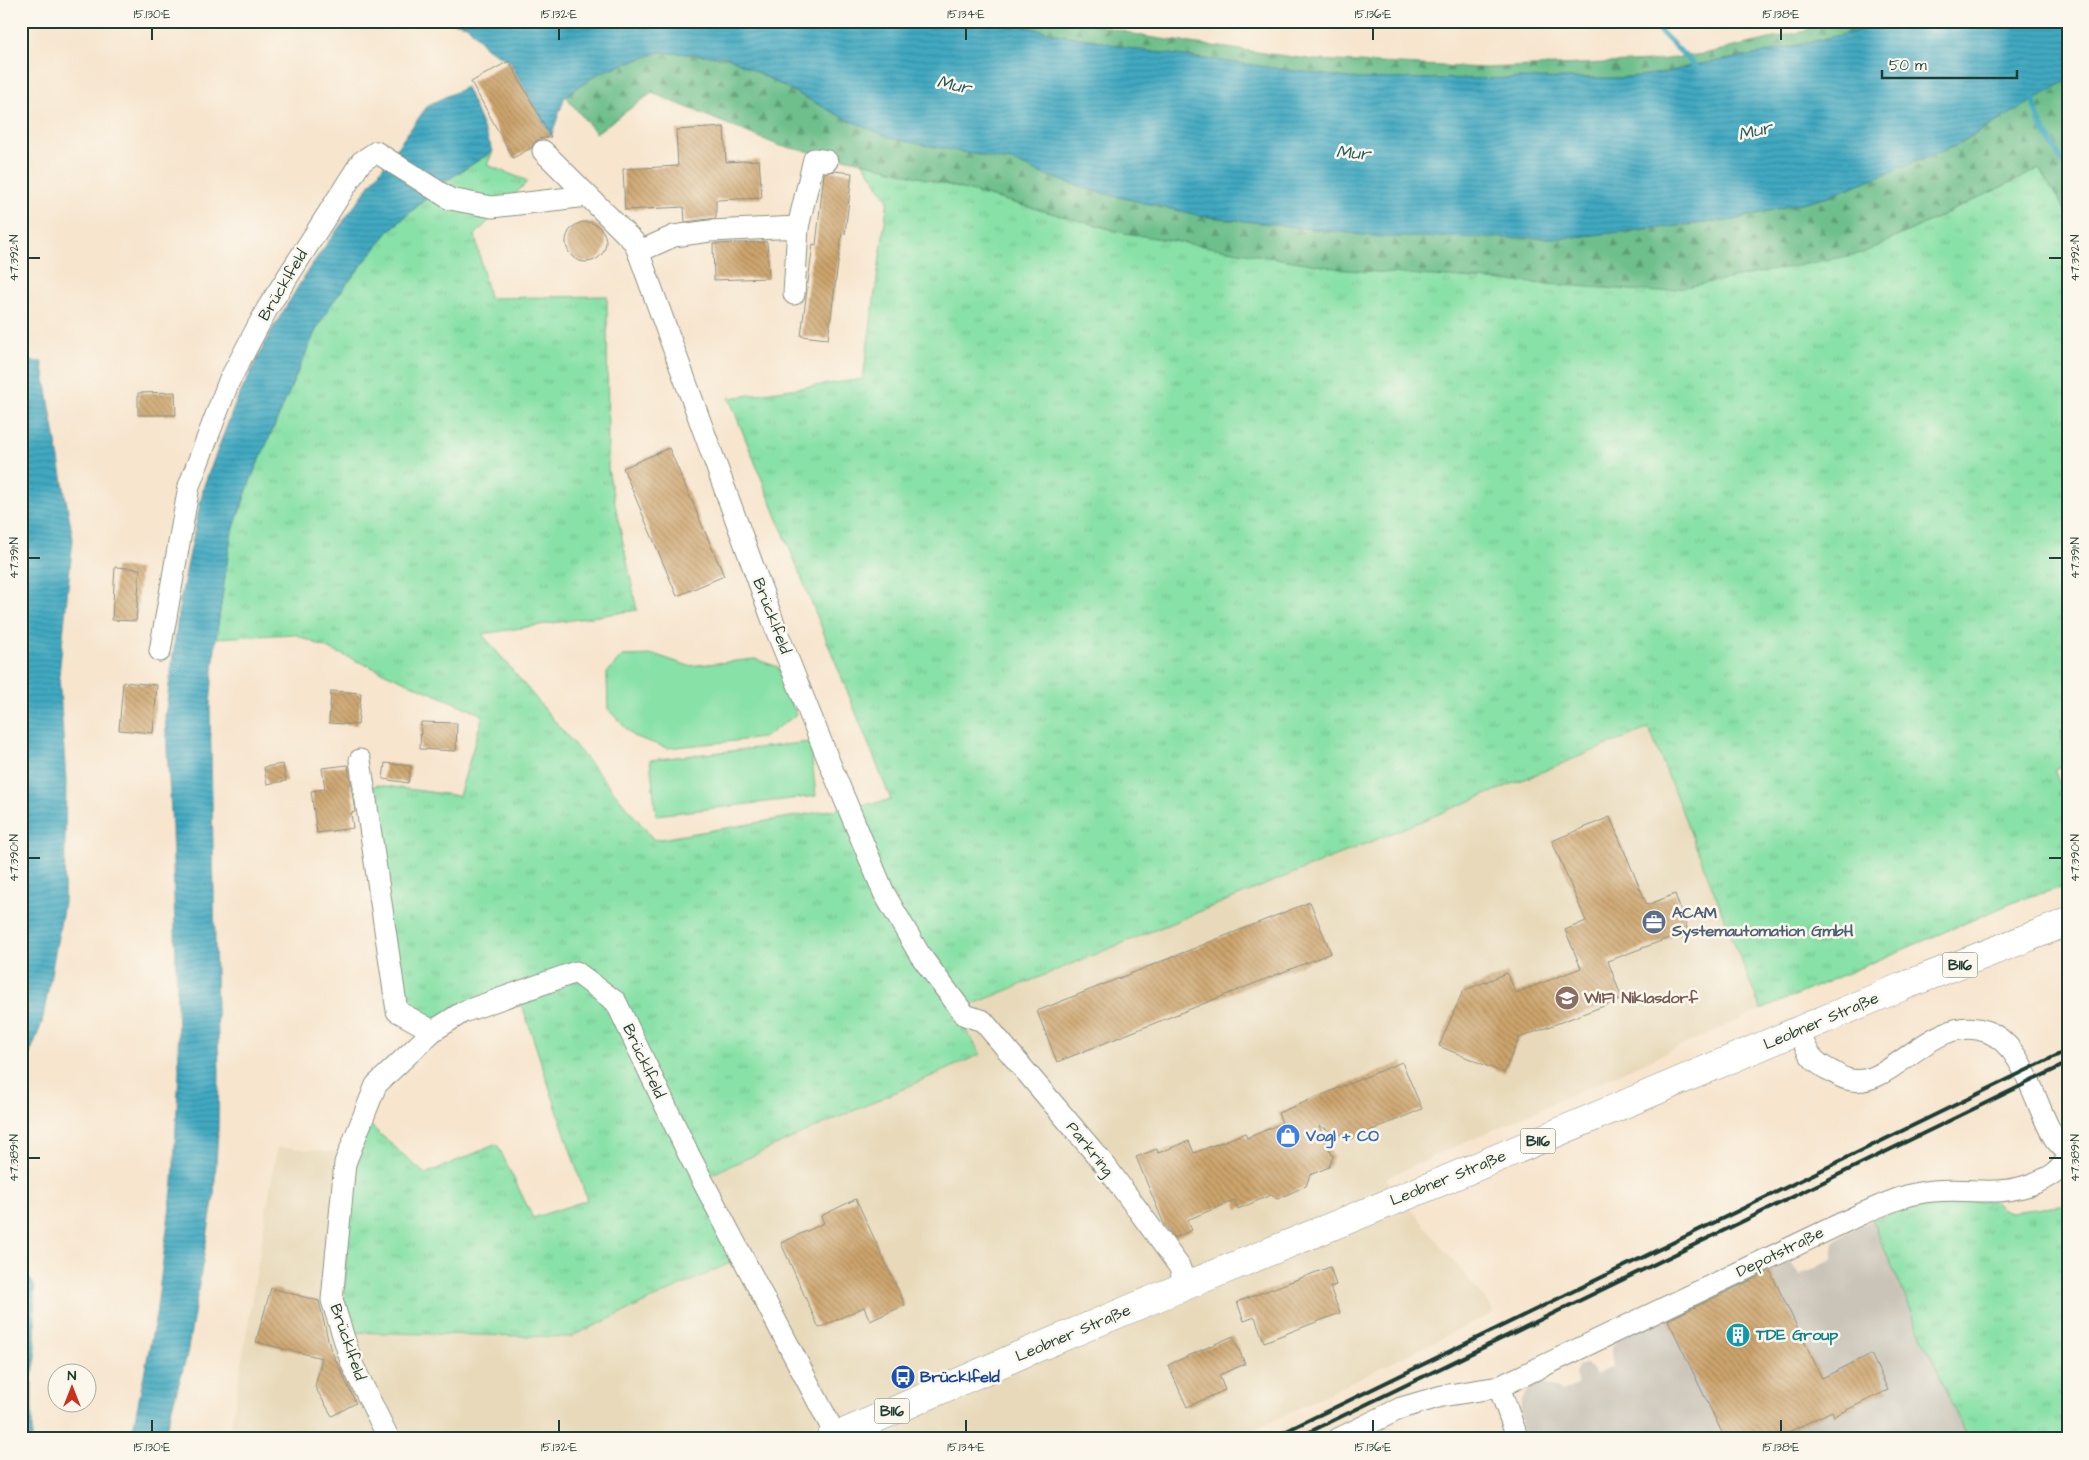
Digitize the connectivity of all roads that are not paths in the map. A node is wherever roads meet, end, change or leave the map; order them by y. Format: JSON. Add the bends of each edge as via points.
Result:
{"nodes":[{"id":1,"x":543,"y":151,"type":"dead end"},
{"id":2,"x":827,"y":161,"type":"dead end"},
{"id":3,"x":587,"y":196,"type":"junction"},
{"id":4,"x":798,"y":227,"type":"junction"},
{"id":5,"x":638,"y":252,"type":"junction"},
{"id":6,"x":794,"y":294,"type":"dead end"},
{"id":7,"x":160,"y":651,"type":"dead end"},
{"id":8,"x":360,"y":760,"type":"dead end"},
{"id":9,"x":2068,"y":922,"type":"edge"},
{"id":10,"x":983,"y":1021,"type":"joint"},
{"id":11,"x":433,"y":1031,"type":"junction"},
{"id":12,"x":1799,"y":1031,"type":"junction"},
{"id":13,"x":2068,"y":1153,"type":"edge"},
{"id":14,"x":2068,"y":1158,"type":"edge"},
{"id":15,"x":1186,"y":1286,"type":"junction"},
{"id":16,"x":1499,"y":1387,"type":"junction"},
{"id":17,"x":833,"y":1437,"type":"edge"},
{"id":18,"x":389,"y":1439,"type":"edge"},
{"id":19,"x":1338,"y":1439,"type":"edge"},
{"id":20,"x":1518,"y":1439,"type":"edge"}],
"edges":[{"from":1,"to":3,"type":"street","name":"Brücklfeld"},
{"from":2,"to":4,"type":"street","via":[[814,159]]},
{"from":3,"to":5,"type":"street","name":"Brücklfeld","via":[[635,244]]},
{"from":3,"to":7,"type":"street","name":"Brücklfeld","via":[[492,207],[450,199],[376,152],[361,162],[267,308],[229,381],[189,486]]},
{"from":4,"to":5,"type":"street","via":[[674,236]]},
{"from":4,"to":6,"type":"street"},
{"from":5,"to":10,"type":"street","name":"Brücklfeld","via":[[777,632],[884,893],[920,955],[965,1015]]},
{"from":8,"to":11,"type":"street","via":[[397,1011]]},
{"from":9,"to":12,"type":"main road","name":"Leobner Straße","number":"B116"},
{"from":10,"to":15,"type":"street","name":"Parkring","via":[[1105,1165],[1179,1266]]},
{"from":11,"to":17,"type":"street","name":"Brücklfeld","via":[[463,1012],[576,972],[616,1002],[689,1155]]},
{"from":11,"to":18,"type":"street","name":"Brücklfeld","via":[[376,1085],[346,1163],[332,1300],[352,1364]]},
{"from":12,"to":13,"type":"street","via":[[1807,1054],[1848,1080],[1868,1080],[1921,1045],[1946,1033],[1972,1028],[1990,1033],[2007,1045],[2021,1065],[2055,1139]]},
{"from":12,"to":15,"type":"main road","name":"Leobner Straße","number":"B116"},
{"from":14,"to":16,"type":"street","name":"Depotstraße","via":[[2058,1172],[2018,1190],[1935,1190],[1908,1195],[1861,1214]]},
{"from":15,"to":17,"type":"main road","name":"Leobner Straße","number":"B116"},
{"from":16,"to":19,"type":"street","name":"Depotstraße","via":[[1442,1396],[1401,1408]]},
{"from":16,"to":20,"type":"street"}]}
